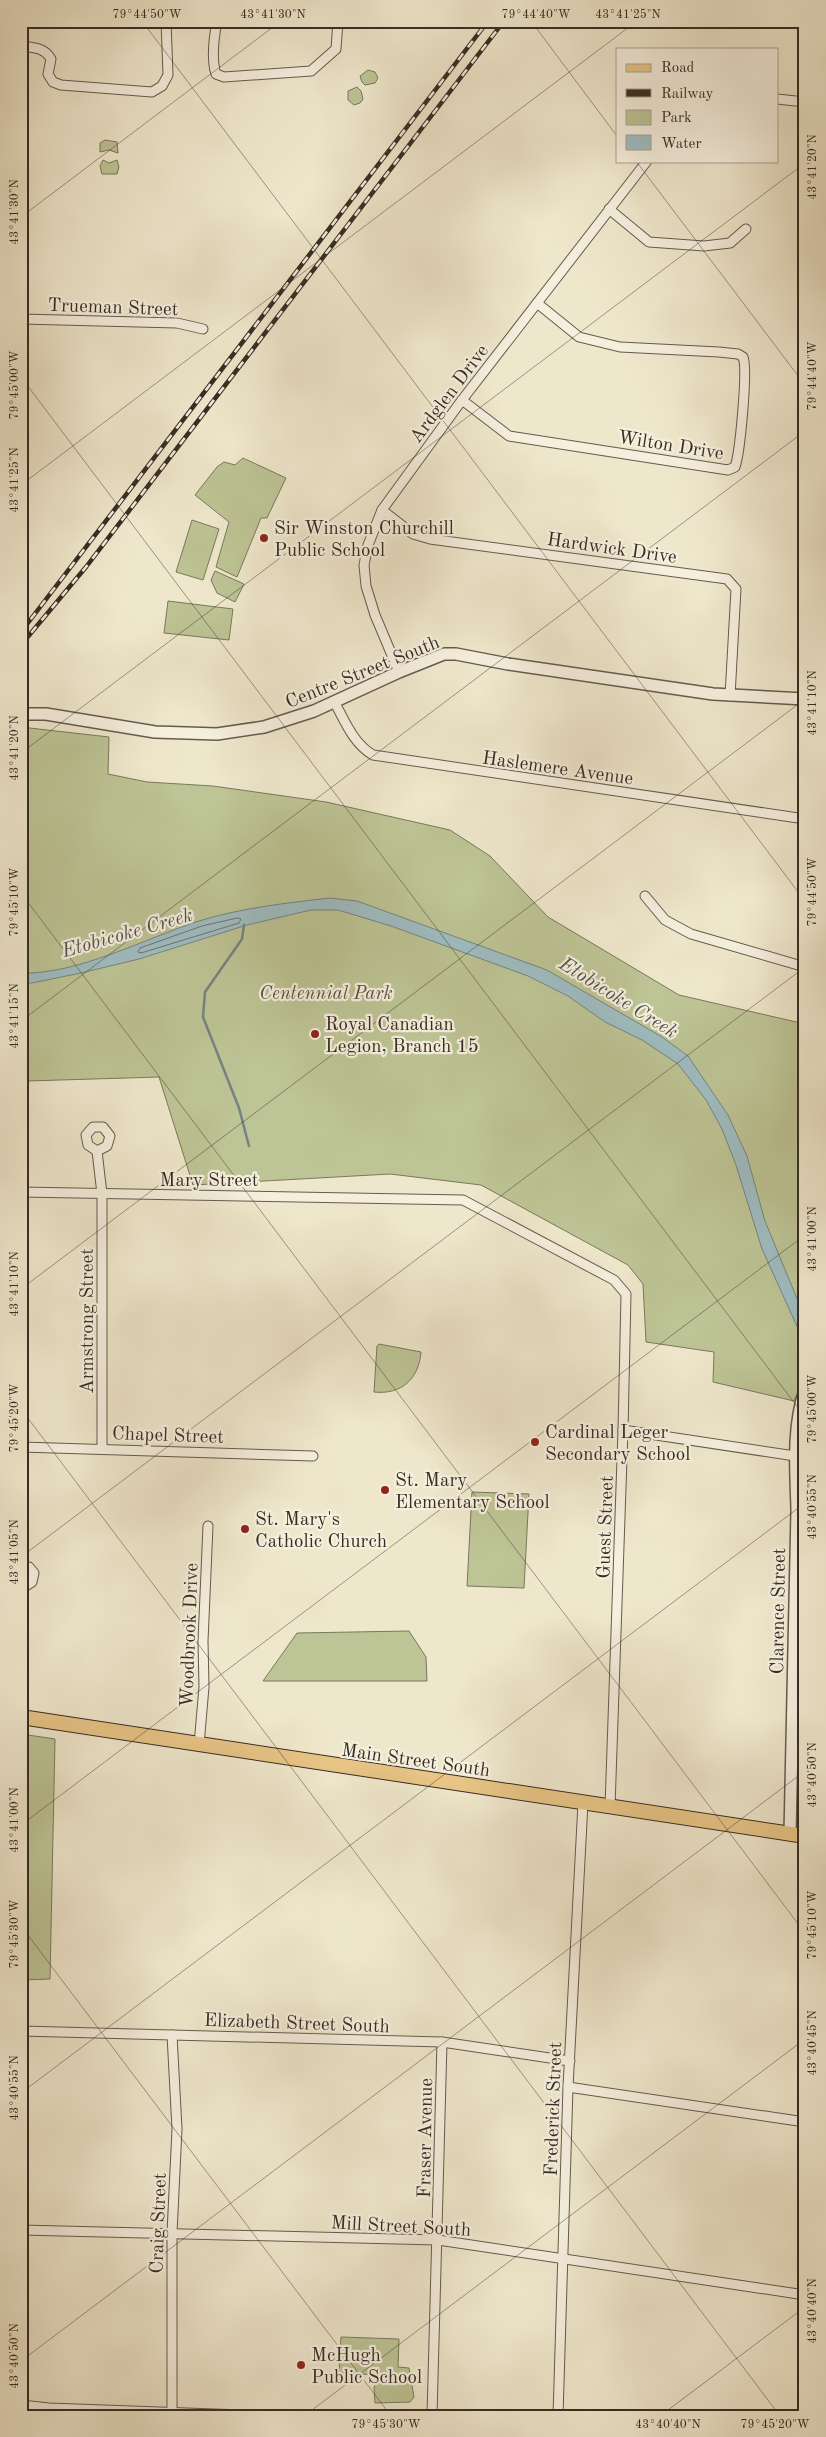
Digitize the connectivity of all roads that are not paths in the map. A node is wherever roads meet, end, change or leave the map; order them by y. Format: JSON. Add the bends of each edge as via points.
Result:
{"nodes":[{"id":1,"x":166,"y":21,"type":"edge"},
{"id":2,"x":218,"y":21,"type":"edge"},
{"id":3,"x":338,"y":21,"type":"edge"},
{"id":4,"x":21,"y":46,"type":"edge"},
{"id":5,"x":778,"y":99,"type":"edge"},
{"id":6,"x":805,"y":102,"type":"edge"},
{"id":7,"x":645,"y":162,"type":"edge"},
{"id":8,"x":609,"y":209,"type":"junction"},
{"id":9,"x":746,"y":228,"type":"dead end"},
{"id":10,"x":537,"y":303,"type":"junction"},
{"id":11,"x":21,"y":319,"type":"edge"},
{"id":12,"x":203,"y":328,"type":"dead end"},
{"id":13,"x":462,"y":400,"type":"junction"},
{"id":14,"x":382,"y":510,"type":"junction"},
{"id":15,"x":399,"y":672,"type":"junction"},
{"id":16,"x":730,"y":696,"type":"junction"},
{"id":17,"x":805,"y":699,"type":"edge"},
{"id":18,"x":335,"y":703,"type":"junction"},
{"id":19,"x":21,"y":714,"type":"edge"},
{"id":20,"x":805,"y":819,"type":"edge"},
{"id":21,"x":645,"y":896,"type":"dead end"},
{"id":22,"x":805,"y":967,"type":"edge"},
{"id":23,"x":97,"y":1150,"type":"dead end"},
{"id":24,"x":21,"y":1192,"type":"edge"},
{"id":25,"x":102,"y":1194,"type":"junction"},
{"id":26,"x":396,"y":1199,"type":"joint"},
{"id":27,"x":805,"y":1390,"type":"edge"},
{"id":28,"x":624,"y":1430,"type":"junction"},
{"id":29,"x":21,"y":1446,"type":"edge"},
{"id":30,"x":102,"y":1448,"type":"junction"},
{"id":31,"x":313,"y":1456,"type":"dead end"},
{"id":32,"x":796,"y":1456,"type":"junction"},
{"id":33,"x":208,"y":1526,"type":"dead end"},
{"id":34,"x":21,"y":1566,"type":"edge"},
{"id":35,"x":21,"y":1589,"type":"edge"},
{"id":36,"x":21,"y":1717,"type":"edge"},
{"id":37,"x":199,"y":1746,"type":"junction"},
{"id":38,"x":583,"y":1803,"type":"junction"},
{"id":39,"x":610,"y":1807,"type":"junction"},
{"id":40,"x":790,"y":1834,"type":"junction"},
{"id":41,"x":805,"y":1836,"type":"edge"},
{"id":42,"x":21,"y":2031,"type":"edge"},
{"id":43,"x":172,"y":2035,"type":"junction"},
{"id":44,"x":442,"y":2042,"type":"junction"},
{"id":45,"x":570,"y":2061,"type":"junction"},
{"id":46,"x":568,"y":2087,"type":"junction"},
{"id":47,"x":805,"y":2122,"type":"edge"},
{"id":48,"x":21,"y":2230,"type":"edge"},
{"id":49,"x":172,"y":2233,"type":"junction"},
{"id":50,"x":438,"y":2240,"type":"junction"},
{"id":51,"x":563,"y":2258,"type":"junction"},
{"id":52,"x":805,"y":2295,"type":"edge"},
{"id":53,"x":21,"y":2405,"type":"edge"},
{"id":54,"x":172,"y":2412,"type":"junction"},
{"id":55,"x":272,"y":2416,"type":"edge"},
{"id":56,"x":432,"y":2416,"type":"edge"},
{"id":57,"x":558,"y":2416,"type":"edge"}],
"edges":[{"from":1,"to":4,"type":"street","via":[[168,75],[162,86],[152,92],[61,85],[53,82],[48,74],[51,59],[47,52]]},
{"from":2,"to":3,"type":"street","via":[[214,68],[216,74],[224,77],[311,72],[336,49]]},
{"from":5,"to":6,"type":"street"},
{"from":7,"to":8,"type":"street","name":"Ardglen Drive"},
{"from":8,"to":9,"type":"street","via":[[649,242],[704,246],[730,243]]},
{"from":8,"to":10,"type":"street","name":"Ardglen Drive"},
{"from":10,"to":13,"type":"street","name":"Ardglen Drive"},
{"from":10,"to":13,"type":"street","name":"Wilton Drive","via":[[579,337],[620,347],[719,352],[743,357],[744,384],[735,467],[728,470],[509,436]]},
{"from":11,"to":12,"type":"street","name":"Trueman Street","via":[[176,323]]},
{"from":13,"to":14,"type":"street","name":"Ardglen Drive"},
{"from":14,"to":15,"type":"street","name":"Ardglen Drive","via":[[368,545],[364,565],[366,586]]},
{"from":14,"to":16,"type":"street","name":"Hardwick Drive","via":[[413,534],[430,539],[727,580],[736,589]]},
{"from":15,"to":16,"type":"street","name":"Centre Street South","via":[[444,654],[456,654]]},
{"from":15,"to":18,"type":"street","name":"Centre Street South"},
{"from":16,"to":17,"type":"street","name":"Centre Street South"},
{"from":18,"to":19,"type":"street","name":"Centre Street South","via":[[264,727],[217,734],[155,732],[46,714]]},
{"from":18,"to":20,"type":"street","name":"Haslemere Avenue","via":[[355,739],[373,756]]},
{"from":21,"to":22,"type":"street","via":[[665,920],[691,934]]},
{"from":23,"to":25,"type":"street","name":"Armstrong Street"},
{"from":24,"to":25,"type":"street","name":"Mary Street"},
{"from":25,"to":26,"type":"street","name":"Mary Street"},
{"from":25,"to":30,"type":"street","name":"Armstrong Street"},
{"from":26,"to":28,"type":"street","name":"Guest Street","via":[[463,1200],[618,1284],[626,1294]]},
{"from":27,"to":32,"type":"street","name":"Clarence Street","via":[[799,1414]]},
{"from":28,"to":32,"type":"street"},
{"from":28,"to":39,"type":"street","name":"Guest Street"},
{"from":29,"to":30,"type":"street","name":"Chapel Street"},
{"from":30,"to":31,"type":"street","name":"Chapel Street"},
{"from":32,"to":40,"type":"street","name":"Clarence Street"},
{"from":33,"to":37,"type":"street","name":"Woodbrook Drive","via":[[204,1687]]},
{"from":34,"to":35,"type":"street","via":[[29,1566],[34,1573],[32,1582]]},
{"from":36,"to":37,"type":"main road","name":"Main Street South"},
{"from":37,"to":38,"type":"main road","name":"Main Street South"},
{"from":38,"to":39,"type":"main road","name":"Main Street South"},
{"from":38,"to":45,"type":"street","name":"Frederick Street"},
{"from":39,"to":40,"type":"main road","name":"Main Street South"},
{"from":40,"to":41,"type":"main road","name":"Main Street South"},
{"from":42,"to":43,"type":"street","name":"Elizabeth Street South"},
{"from":43,"to":44,"type":"street","name":"Elizabeth Street South"},
{"from":43,"to":49,"type":"street","name":"Craig Street","via":[[177,2129]]},
{"from":44,"to":45,"type":"street","name":"Elizabeth Street South"},
{"from":44,"to":50,"type":"street","name":"Fraser Avenue"},
{"from":45,"to":46,"type":"street","name":"Frederick Street"},
{"from":46,"to":47,"type":"street"},
{"from":46,"to":51,"type":"street","name":"Frederick Street"},
{"from":48,"to":49,"type":"street","name":"Mill Street South"},
{"from":49,"to":50,"type":"street","name":"Mill Street South"},
{"from":49,"to":54,"type":"street","name":"Craig Street"},
{"from":50,"to":51,"type":"street","name":"Mill Street South"},
{"from":50,"to":56,"type":"street","name":"Fraser Avenue"},
{"from":51,"to":52,"type":"street","name":"Mill Street South"},
{"from":51,"to":57,"type":"street","name":"Frederick Street"},
{"from":53,"to":54,"type":"street"},
{"from":54,"to":55,"type":"street"}]}
